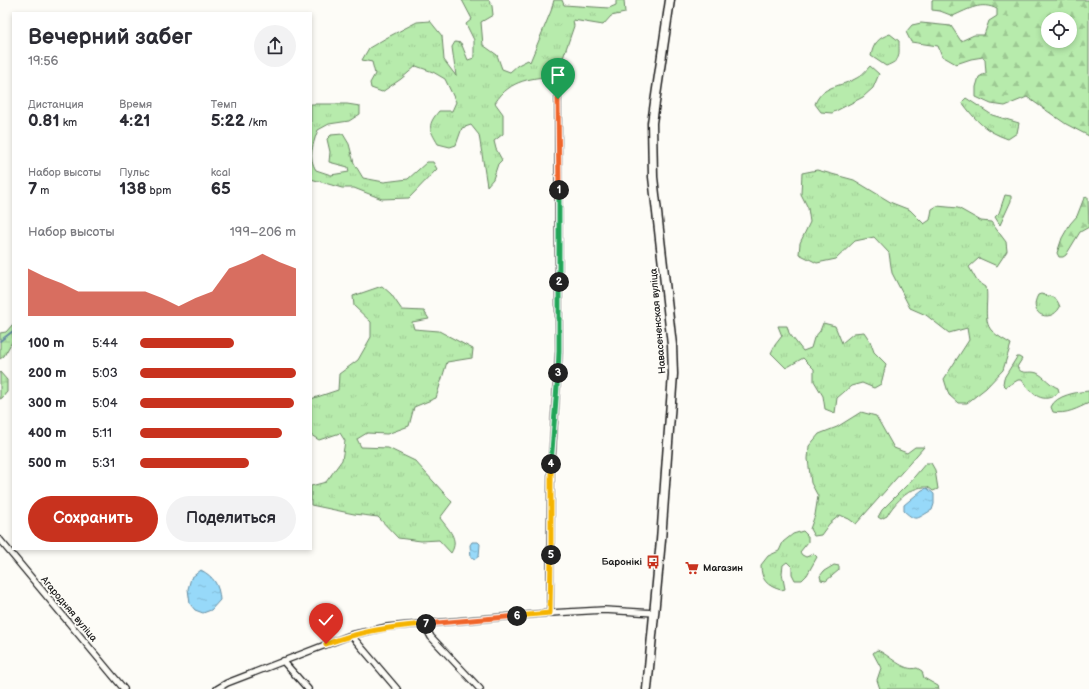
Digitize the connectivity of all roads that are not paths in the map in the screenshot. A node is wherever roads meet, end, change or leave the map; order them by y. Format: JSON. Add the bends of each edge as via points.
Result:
{"nodes":[{"id":1,"x":670,"y":0,"type":"edge"},
{"id":2,"x":558,"y":99,"type":"dead end"},
{"id":3,"x":0,"y":540,"type":"edge"},
{"id":4,"x":550,"y":613,"type":"junction"},
{"id":5,"x":655,"y":613,"type":"junction"},
{"id":6,"x":424,"y":624,"type":"junction"},
{"id":7,"x":351,"y":635,"type":"junction"},
{"id":8,"x":283,"y":661,"type":"junction"},
{"id":9,"x":124,"y":689,"type":"edge"},
{"id":10,"x":218,"y":689,"type":"edge"},
{"id":11,"x":308,"y":689,"type":"edge"},
{"id":12,"x":397,"y":689,"type":"edge"},
{"id":13,"x":480,"y":689,"type":"edge"},
{"id":14,"x":647,"y":689,"type":"edge"}],
"edges":[{"from":1,"to":5,"type":"main road","name":"Навасененская вуліца","via":[[652,122],[653,177],[673,374]]},
{"from":2,"to":4,"type":"street","via":[[559,351],[551,471]]},
{"from":3,"to":9,"type":"street","name":"Агародняя вуліца"},
{"from":4,"to":5,"type":"street","via":[[604,610]]},
{"from":4,"to":6,"type":"street"},
{"from":5,"to":14,"type":"main road","name":"Навасененская вуліца"},
{"from":6,"to":7,"type":"street","via":[[387,627]]},
{"from":6,"to":13,"type":"street","via":[[431,637]]},
{"from":7,"to":8,"type":"street"},
{"from":7,"to":12,"type":"street"},
{"from":8,"to":10,"type":"street"},
{"from":8,"to":11,"type":"street"}]}
